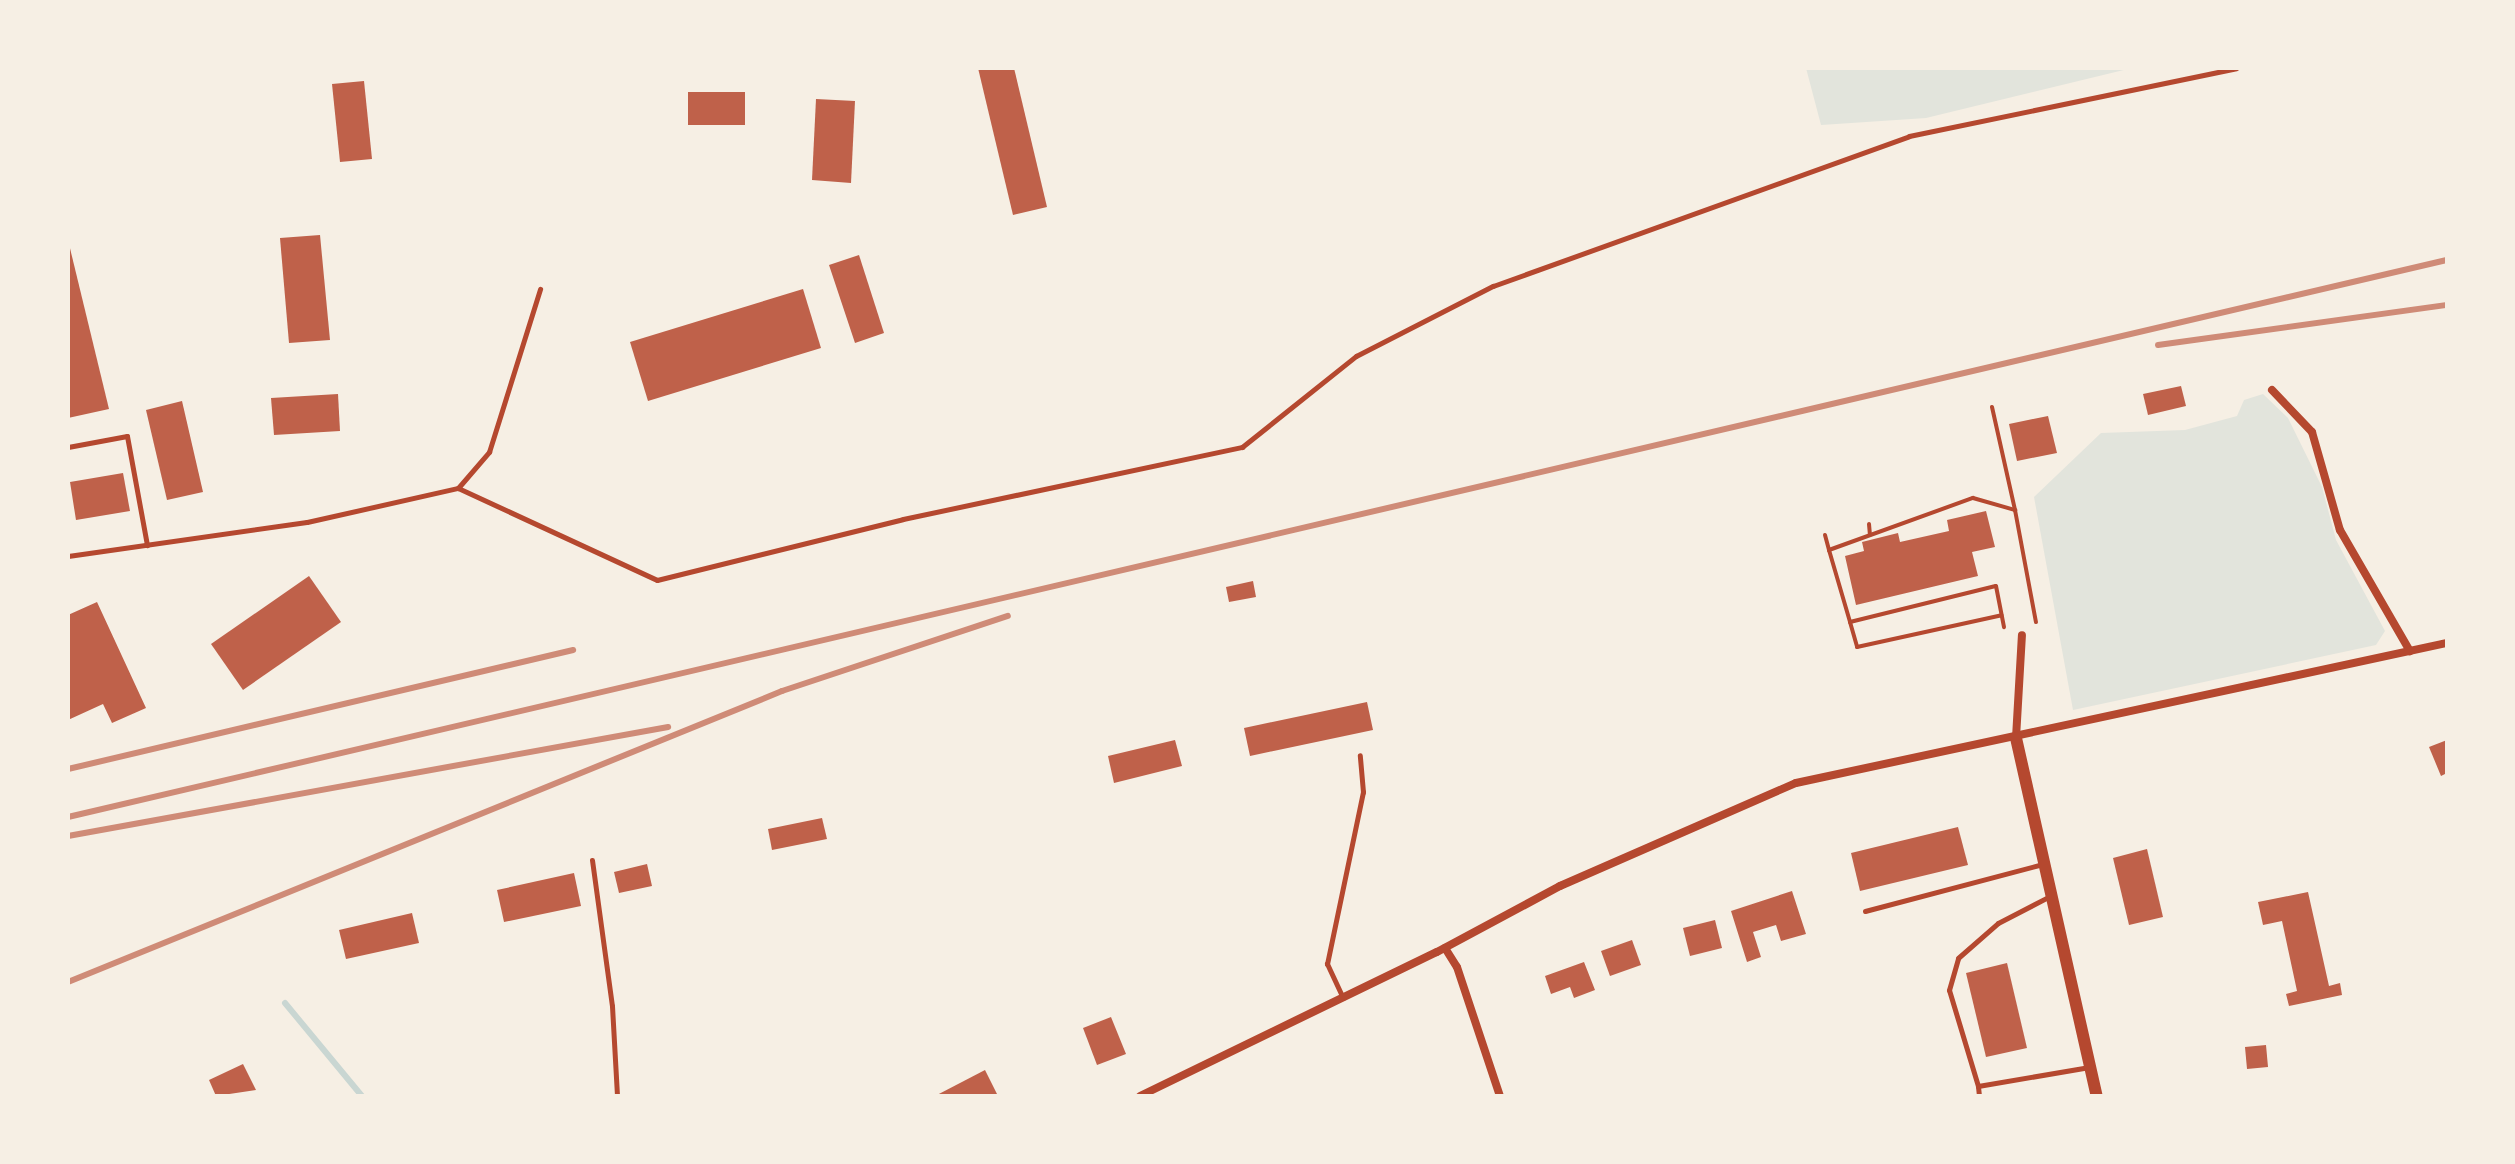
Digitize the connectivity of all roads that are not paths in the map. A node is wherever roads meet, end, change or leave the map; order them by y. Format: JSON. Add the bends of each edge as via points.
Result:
{"nodes":[{"id":1,"x":2236,"y":68,"type":"edge"},
{"id":2,"x":540,"y":289,"type":"dead end"},
{"id":3,"x":2272,"y":390,"type":"dead end"},
{"id":4,"x":68,"y":447,"type":"edge"},
{"id":5,"x":458,"y":488,"type":"junction"},
{"id":6,"x":147,"y":545,"type":"junction"},
{"id":7,"x":68,"y":556,"type":"edge"},
{"id":8,"x":2022,"y":635,"type":"dead end"},
{"id":9,"x":2447,"y":643,"type":"edge"},
{"id":10,"x":2410,"y":651,"type":"junction"},
{"id":11,"x":2016,"y":738,"type":"junction"},
{"id":12,"x":1360,"y":755,"type":"dead end"},
{"id":13,"x":592,"y":860,"type":"dead end"},
{"id":14,"x":2044,"y":864,"type":"junction"},
{"id":15,"x":2050,"y":896,"type":"junction"},
{"id":16,"x":1865,"y":911,"type":"dead end"},
{"id":17,"x":1445,"y":948,"type":"junction"},
{"id":18,"x":1343,"y":998,"type":"junction"},
{"id":19,"x":2090,"y":1067,"type":"junction"},
{"id":20,"x":1978,"y":1086,"type":"junction"},
{"id":21,"x":617,"y":1096,"type":"edge"},
{"id":22,"x":1140,"y":1096,"type":"edge"},
{"id":23,"x":1500,"y":1096,"type":"edge"},
{"id":24,"x":1979,"y":1096,"type":"edge"},
{"id":25,"x":2097,"y":1096,"type":"edge"}],
"edges":[{"from":1,"to":5,"type":"lane","via":[[1909,136],[1493,286],[1356,356],[1242,447],[903,519],[657,580]]},
{"from":2,"to":5,"type":"lane","via":[[489,452]]},
{"from":3,"to":10,"type":"street","via":[[2312,432],[2340,530]]},
{"from":4,"to":6,"type":"lane","via":[[127,436]]},
{"from":5,"to":6,"type":"lane","via":[[307,522]]},
{"from":6,"to":7,"type":"lane"},
{"from":8,"to":11,"type":"street"},
{"from":9,"to":10,"type":"street"},
{"from":10,"to":11,"type":"street"},
{"from":11,"to":14,"type":"street"},
{"from":11,"to":17,"type":"street","via":[[1827,776],[1750,799],[1560,886]]},
{"from":12,"to":18,"type":"lane","via":[[1363,792],[1327,964]]},
{"from":13,"to":21,"type":"lane"},
{"from":14,"to":15,"type":"street"},
{"from":14,"to":16,"type":"lane"},
{"from":15,"to":19,"type":"street"},
{"from":15,"to":20,"type":"lane","via":[[1998,923],[1958,958],[1949,990]]},
{"from":17,"to":18,"type":"street"},
{"from":17,"to":23,"type":"street","via":[[1457,967]]},
{"from":18,"to":22,"type":"street"},
{"from":19,"to":20,"type":"lane"},
{"from":19,"to":25,"type":"street"},
{"from":20,"to":24,"type":"lane"}]}
